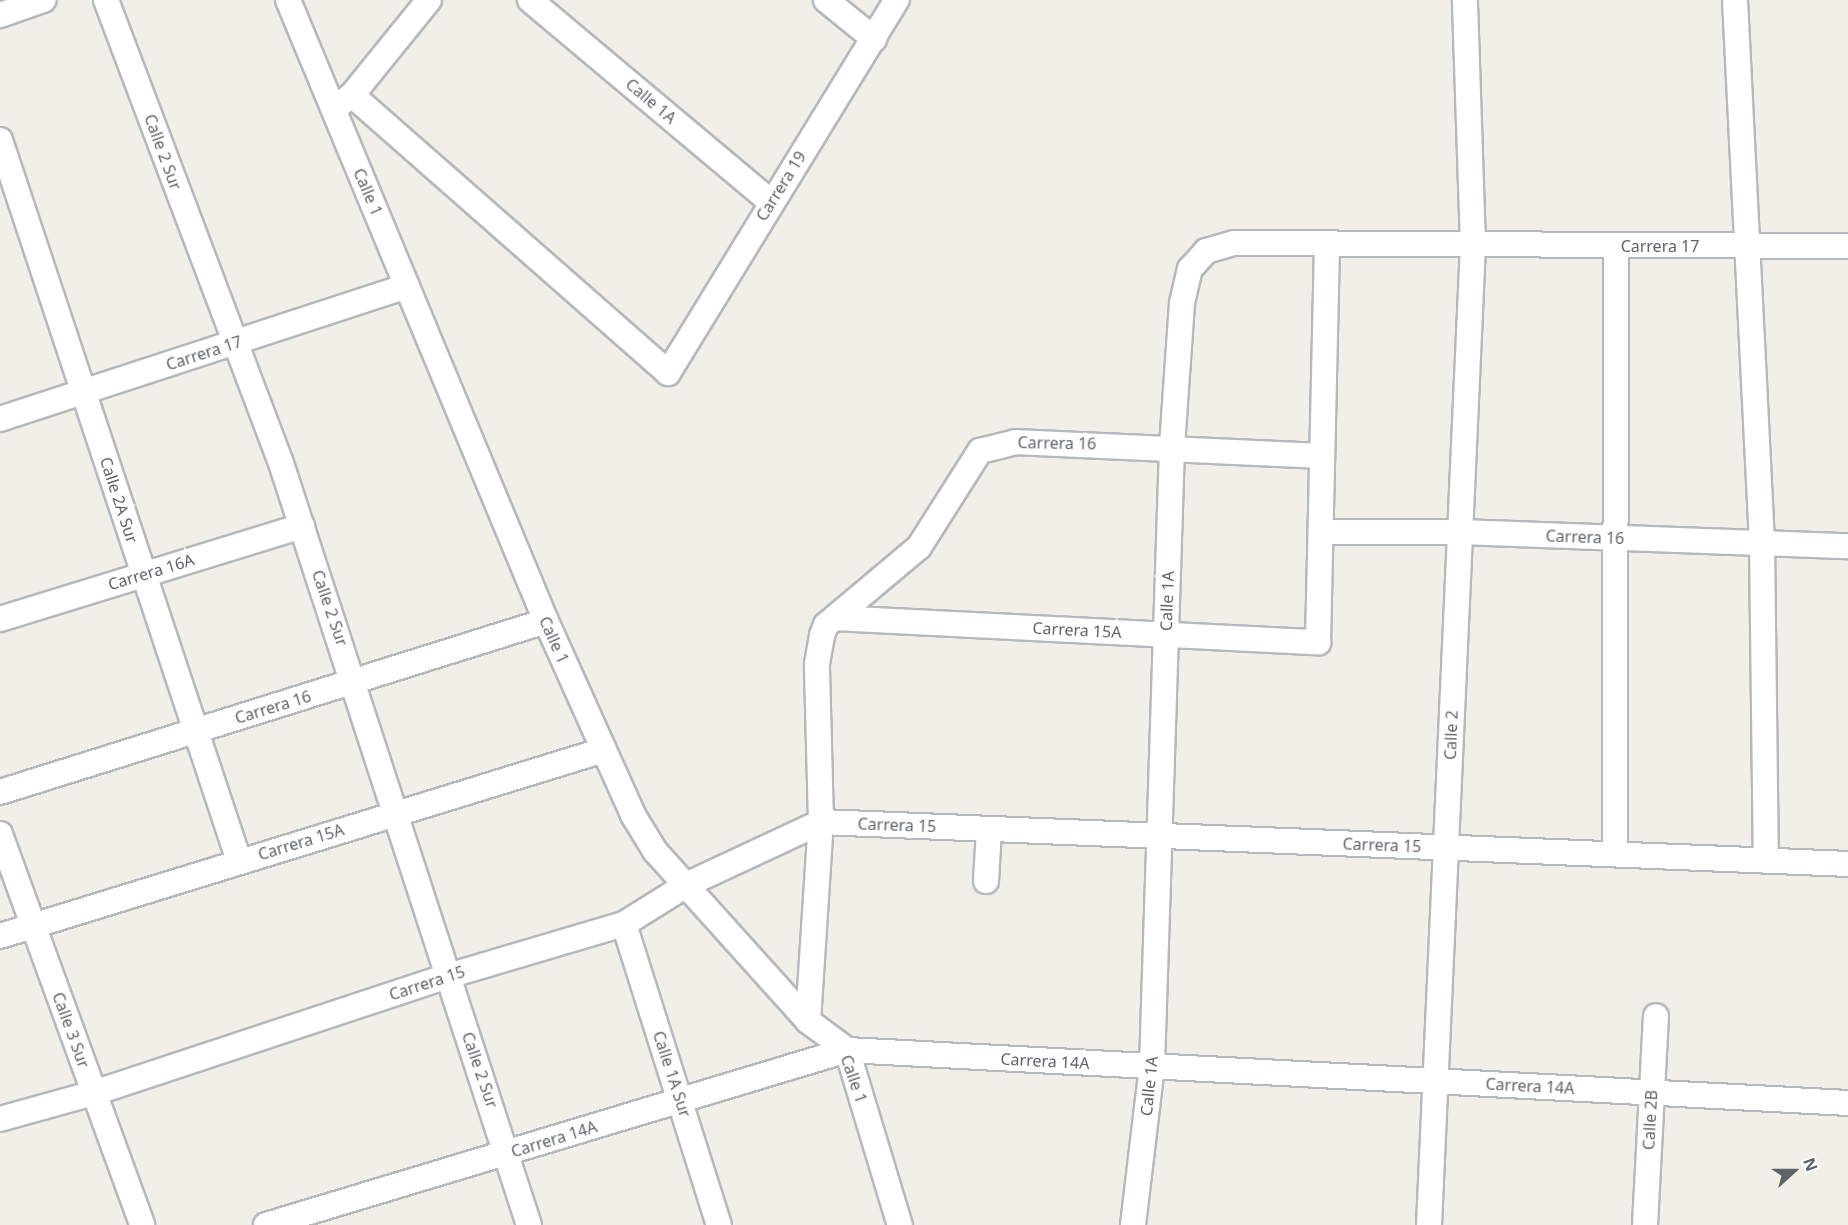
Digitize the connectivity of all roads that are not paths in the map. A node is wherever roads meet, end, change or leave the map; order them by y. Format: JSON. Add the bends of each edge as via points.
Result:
{"nodes":[{"id":1,"x":43,"y":0,"type":"edge"},
{"id":2,"x":106,"y":0,"type":"edge"},
{"id":3,"x":288,"y":0,"type":"edge"},
{"id":4,"x":429,"y":0,"type":"edge"},
{"id":5,"x":530,"y":0,"type":"edge"},
{"id":6,"x":826,"y":0,"type":"edge"},
{"id":7,"x":897,"y":0,"type":"edge"},
{"id":8,"x":1465,"y":0,"type":"edge"},
{"id":9,"x":1735,"y":0,"type":"edge"},
{"id":10,"x":0,"y":15,"type":"edge"},
{"id":11,"x":874,"y":39,"type":"junction"},
{"id":12,"x":342,"y":102,"type":"junction"},
{"id":13,"x":0,"y":140,"type":"edge"},
{"id":14,"x":771,"y":202,"type":"junction"},
{"id":15,"x":1327,"y":243,"type":"junction"},
{"id":16,"x":1473,"y":246,"type":"junction"},
{"id":17,"x":1616,"y":246,"type":"junction"},
{"id":18,"x":1746,"y":246,"type":"junction"},
{"id":19,"x":1848,"y":246,"type":"edge"},
{"id":20,"x":407,"y":286,"type":"junction"},
{"id":21,"x":235,"y":343,"type":"junction"},
{"id":22,"x":668,"y":374,"type":"joint"},
{"id":23,"x":83,"y":392,"type":"junction"},
{"id":24,"x":0,"y":419,"type":"edge"},
{"id":25,"x":1172,"y":446,"type":"junction"},
{"id":26,"x":1322,"y":456,"type":"junction"},
{"id":27,"x":302,"y":526,"type":"junction"},
{"id":28,"x":1321,"y":532,"type":"junction"},
{"id":29,"x":1460,"y":532,"type":"junction"},
{"id":30,"x":1613,"y":538,"type":"junction"},
{"id":31,"x":1762,"y":543,"type":"junction"},
{"id":32,"x":1848,"y":546,"type":"edge"},
{"id":33,"x":144,"y":574,"type":"junction"},
{"id":34,"x":836,"y":618,"type":"junction"},
{"id":35,"x":0,"y":619,"type":"edge"},
{"id":36,"x":546,"y":621,"type":"junction"},
{"id":37,"x":1166,"y":634,"type":"junction"},
{"id":38,"x":354,"y":681,"type":"junction"},
{"id":39,"x":196,"y":731,"type":"junction"},
{"id":40,"x":604,"y":750,"type":"junction"},
{"id":41,"x":0,"y":792,"type":"edge"},
{"id":42,"x":396,"y":812,"type":"junction"},
{"id":43,"x":821,"y":822,"type":"junction"},
{"id":44,"x":988,"y":828,"type":"junction"},
{"id":45,"x":0,"y":834,"type":"edge"},
{"id":46,"x":1160,"y":836,"type":"junction"},
{"id":47,"x":1446,"y":848,"type":"junction"},
{"id":48,"x":1615,"y":854,"type":"junction"},
{"id":49,"x":239,"y":861,"type":"junction"},
{"id":50,"x":1766,"y":861,"type":"junction"},
{"id":51,"x":1848,"y":864,"type":"edge"},
{"id":52,"x":986,"y":881,"type":"dead end"},
{"id":53,"x":688,"y":884,"type":"junction"},
{"id":54,"x":624,"y":924,"type":"junction"},
{"id":55,"x":32,"y":925,"type":"junction"},
{"id":56,"x":0,"y":936,"type":"edge"},
{"id":57,"x":448,"y":976,"type":"junction"},
{"id":58,"x":1656,"y":1016,"type":"dead end"},
{"id":59,"x":808,"y":1021,"type":"junction"},
{"id":60,"x":847,"y":1050,"type":"junction"},
{"id":61,"x":1152,"y":1066,"type":"junction"},
{"id":62,"x":1436,"y":1081,"type":"junction"},
{"id":63,"x":1652,"y":1092,"type":"junction"},
{"id":64,"x":94,"y":1093,"type":"junction"},
{"id":65,"x":680,"y":1100,"type":"junction"},
{"id":66,"x":1848,"y":1103,"type":"edge"},
{"id":67,"x":0,"y":1119,"type":"edge"},
{"id":68,"x":508,"y":1152,"type":"junction"},
{"id":69,"x":332,"y":1216,"type":"edge"},
{"id":70,"x":142,"y":1225,"type":"edge"},
{"id":71,"x":266,"y":1225,"type":"edge"},
{"id":72,"x":529,"y":1225,"type":"edge"},
{"id":73,"x":719,"y":1225,"type":"edge"},
{"id":74,"x":900,"y":1225,"type":"edge"},
{"id":75,"x":1133,"y":1225,"type":"edge"},
{"id":76,"x":1429,"y":1225,"type":"edge"},
{"id":77,"x":1645,"y":1225,"type":"edge"}],
"edges":[{"from":1,"to":10,"type":"street"},
{"from":2,"to":21,"type":"street","name":"Calle 2 Sur"},
{"from":3,"to":12,"type":"street","name":"Calle 1"},
{"from":4,"to":12,"type":"street"},
{"from":5,"to":14,"type":"street","name":"Calle 1A"},
{"from":6,"to":11,"type":"street"},
{"from":7,"to":11,"type":"street","name":"Carrera 19"},
{"from":8,"to":16,"type":"street","name":"Calle 2"},
{"from":9,"to":18,"type":"street"},
{"from":11,"to":14,"type":"street","name":"Carrera 19"},
{"from":12,"to":20,"type":"street","name":"Calle 1"},
{"from":12,"to":22,"type":"street","name":"Calle 1"},
{"from":13,"to":23,"type":"street","name":"Calle 2A Sur"},
{"from":14,"to":22,"type":"street","name":"Carrera 19"},
{"from":15,"to":16,"type":"street","name":"Calle 1A"},
{"from":15,"to":25,"type":"street","name":"Calle 1A","via":[[1219,245],[1190,269],[1182,303]]},
{"from":15,"to":26,"type":"street"},
{"from":16,"to":17,"type":"street","name":"Carrera 17"},
{"from":16,"to":29,"type":"street","name":"Calle 2"},
{"from":17,"to":18,"type":"street","name":"Carrera 17"},
{"from":17,"to":30,"type":"street"},
{"from":18,"to":19,"type":"street","name":"Carrera 17"},
{"from":18,"to":31,"type":"street"},
{"from":20,"to":21,"type":"street","name":"Carrera 17"},
{"from":20,"to":36,"type":"street","name":"Calle 1"},
{"from":21,"to":23,"type":"street","name":"Carrera 17"},
{"from":21,"to":27,"type":"street","name":"Calle 2 Sur"},
{"from":23,"to":24,"type":"street","name":"Carrera 17"},
{"from":23,"to":33,"type":"street","name":"Calle 2A Sur"},
{"from":25,"to":26,"type":"street","name":"Carrera 16"},
{"from":25,"to":34,"type":"street","name":"Carrera 16","via":[[1015,442],[980,451],[919,547]]},
{"from":25,"to":37,"type":"street","name":"Calle 1A"},
{"from":26,"to":28,"type":"street"},
{"from":27,"to":33,"type":"street","name":"Carrera 16A"},
{"from":27,"to":38,"type":"street","name":"Calle 2 Sur"},
{"from":28,"to":29,"type":"street","name":"Carrera 16"},
{"from":28,"to":37,"type":"street","name":"Carrera 15A","via":[[1318,642]]},
{"from":29,"to":30,"type":"street","name":"Carrera 16"},
{"from":29,"to":47,"type":"street","name":"Calle 2"},
{"from":30,"to":31,"type":"street","name":"Carrera 16"},
{"from":30,"to":48,"type":"street"},
{"from":31,"to":32,"type":"street","name":"Carrera 16"},
{"from":31,"to":50,"type":"street"},
{"from":33,"to":35,"type":"street","name":"Carrera 16A"},
{"from":33,"to":39,"type":"street","name":"Calle 2A Sur"},
{"from":34,"to":37,"type":"street","name":"Carrera 15A"},
{"from":34,"to":43,"type":"street","name":"Carrera 16","via":[[826,625],[817,664]]},
{"from":36,"to":38,"type":"street","name":"Carrera 16"},
{"from":36,"to":40,"type":"street","name":"Calle 1"},
{"from":37,"to":46,"type":"street","name":"Calle 1A"},
{"from":38,"to":39,"type":"street","name":"Carrera 16"},
{"from":38,"to":42,"type":"street","name":"Calle 2 Sur"},
{"from":39,"to":41,"type":"street","name":"Carrera 16"},
{"from":39,"to":49,"type":"street","name":"Calle 2A Sur"},
{"from":40,"to":42,"type":"street","name":"Carrera 15A"},
{"from":40,"to":53,"type":"street","name":"Calle 1","via":[[633,815],[655,851]]},
{"from":42,"to":49,"type":"street","name":"Carrera 15A"},
{"from":42,"to":57,"type":"street","name":"Calle 2 Sur"},
{"from":43,"to":44,"type":"street","name":"Carrera 15"},
{"from":43,"to":53,"type":"street","name":"Carrera 15"},
{"from":43,"to":59,"type":"street","name":"Carrera 16"},
{"from":44,"to":46,"type":"street","name":"Carrera 15"},
{"from":44,"to":52,"type":"street"},
{"from":45,"to":55,"type":"street","name":"Calle 3 Sur"},
{"from":46,"to":47,"type":"street","name":"Carrera 15"},
{"from":46,"to":61,"type":"street","name":"Calle 1A"},
{"from":47,"to":48,"type":"street","name":"Carrera 15"},
{"from":47,"to":62,"type":"street","name":"Calle 2"},
{"from":48,"to":50,"type":"street","name":"Carrera 15"},
{"from":49,"to":55,"type":"street","name":"Carrera 15A"},
{"from":50,"to":51,"type":"street","name":"Carrera 15"},
{"from":53,"to":54,"type":"street","name":"Carrera 15"},
{"from":53,"to":59,"type":"street","name":"Calle 1"},
{"from":54,"to":57,"type":"street","name":"Carrera 15"},
{"from":54,"to":65,"type":"street","name":"Calle 1A Sur"},
{"from":55,"to":56,"type":"street","name":"Carrera 15A"},
{"from":55,"to":64,"type":"street","name":"Calle 3 Sur"},
{"from":57,"to":64,"type":"street","name":"Carrera 15"},
{"from":57,"to":68,"type":"street","name":"Calle 2 Sur"},
{"from":58,"to":63,"type":"street","name":"Calle 2B"},
{"from":59,"to":60,"type":"street","name":"Calle 1"},
{"from":60,"to":61,"type":"street","name":"Carrera 14A"},
{"from":60,"to":65,"type":"street","name":"Carrera 14A"},
{"from":60,"to":74,"type":"street","name":"Calle 1"},
{"from":61,"to":62,"type":"street","name":"Carrera 14A"},
{"from":61,"to":75,"type":"street","name":"Calle 1A"},
{"from":62,"to":63,"type":"street","name":"Carrera 14A"},
{"from":62,"to":76,"type":"street","name":"Calle 2"},
{"from":63,"to":66,"type":"street","name":"Carrera 14A"},
{"from":63,"to":77,"type":"street","name":"Calle 2B"},
{"from":64,"to":67,"type":"street","name":"Carrera 15"},
{"from":64,"to":70,"type":"street","name":"Calle 3 Sur"},
{"from":65,"to":68,"type":"street","name":"Carrera 14A"},
{"from":65,"to":73,"type":"street","name":"Calle 1A Sur"},
{"from":68,"to":69,"type":"street","name":"Carrera 14A"},
{"from":68,"to":72,"type":"street","name":"Calle 2 Sur"},
{"from":69,"to":71,"type":"street","name":"Carrera 14A"}]}
